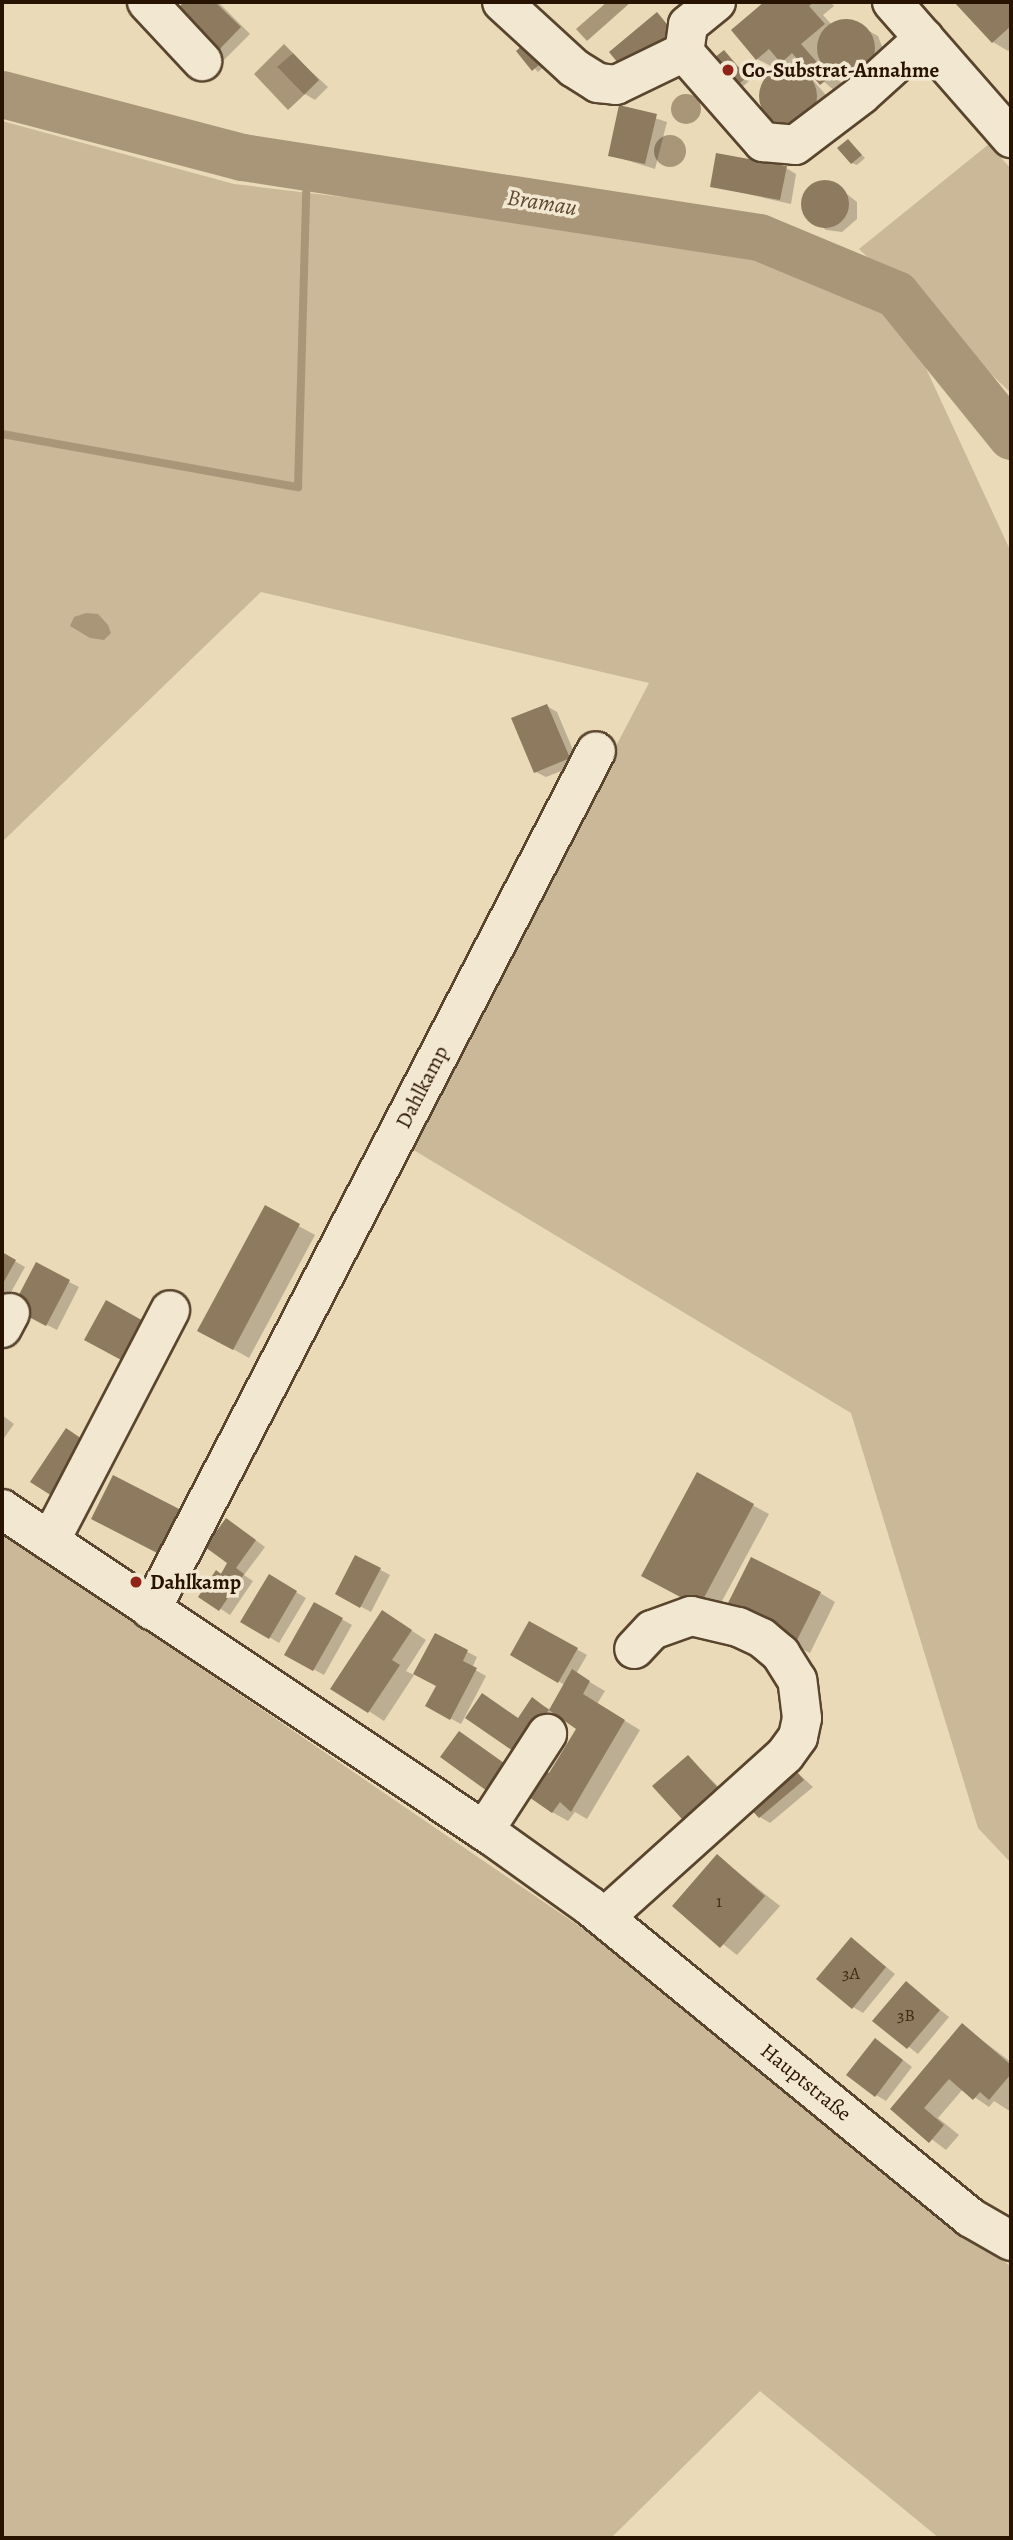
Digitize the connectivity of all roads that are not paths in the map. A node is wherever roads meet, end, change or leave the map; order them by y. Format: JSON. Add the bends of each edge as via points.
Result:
{"nodes":[{"id":1,"x":502,"y":2,"type":"edge"},
{"id":2,"x":716,"y":2,"type":"edge"},
{"id":3,"x":892,"y":2,"type":"edge"},
{"id":4,"x":152,"y":4,"type":"edge"},
{"id":5,"x":924,"y":38,"type":"junction"},
{"id":6,"x":684,"y":52,"type":"junction"},
{"id":7,"x":202,"y":61,"type":"dead end"},
{"id":8,"x":1011,"y":138,"type":"edge"},
{"id":9,"x":596,"y":751,"type":"dead end"},
{"id":10,"x":170,"y":1310,"type":"dead end"},
{"id":11,"x":2,"y":1509,"type":"edge"},
{"id":12,"x":50,"y":1541,"type":"junction"},
{"id":13,"x":151,"y":1610,"type":"junction"},
{"id":14,"x":634,"y":1649,"type":"dead end"},
{"id":15,"x":547,"y":1734,"type":"dead end"},
{"id":16,"x":484,"y":1831,"type":"junction"},
{"id":17,"x":605,"y":1917,"type":"junction"},
{"id":18,"x":1011,"y":2241,"type":"edge"}],
"edges":[{"from":1,"to":6,"type":"street","via":[[574,68],[598,83],[616,85]]},
{"from":2,"to":6,"type":"street","via":[[688,25]]},
{"from":3,"to":5,"type":"street"},
{"from":4,"to":7,"type":"street"},
{"from":5,"to":6,"type":"street","via":[[861,95],[795,145],[763,142]]},
{"from":5,"to":8,"type":"street"},
{"from":9,"to":13,"type":"street","name":"Dahlkamp"},
{"from":10,"to":12,"type":"street"},
{"from":11,"to":12,"type":"street"},
{"from":12,"to":13,"type":"street"},
{"from":13,"to":16,"type":"street"},
{"from":14,"to":17,"type":"street","via":[[652,1630],[691,1616],[738,1628],[762,1638],[781,1654],[797,1680],[802,1718],[798,1737],[785,1755]]},
{"from":15,"to":16,"type":"street"},
{"from":16,"to":17,"type":"street"},
{"from":17,"to":18,"type":"street","name":"Hauptstraße","via":[[971,2218]]}]}
